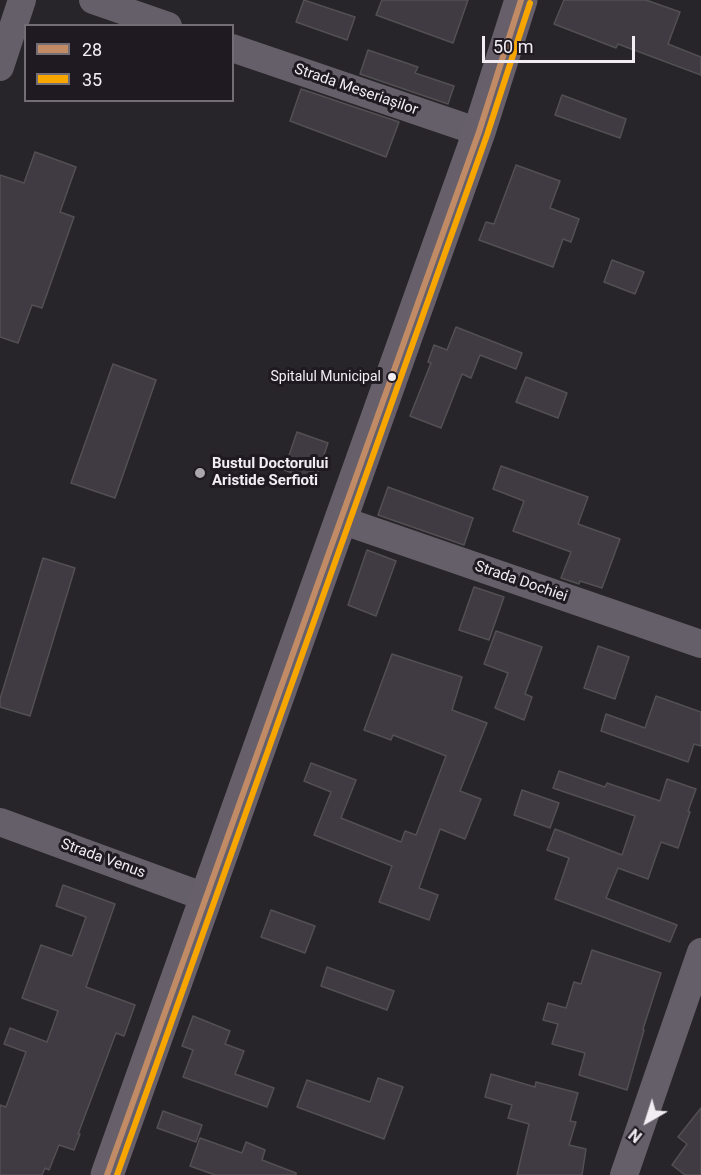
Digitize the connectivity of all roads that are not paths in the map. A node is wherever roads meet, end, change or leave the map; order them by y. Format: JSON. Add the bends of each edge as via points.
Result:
{"nodes":[{"id":1,"x":22,"y":0,"type":"edge"},
{"id":2,"x":93,"y":0,"type":"edge"},
{"id":3,"x":521,"y":0,"type":"edge"},
{"id":4,"x":162,"y":24,"type":"edge"},
{"id":5,"x":234,"y":49,"type":"edge"},
{"id":6,"x":0,"y":66,"type":"edge"},
{"id":7,"x":479,"y":132,"type":"junction"},
{"id":8,"x":341,"y":520,"type":"junction"},
{"id":9,"x":701,"y":644,"type":"edge"},
{"id":10,"x":0,"y":822,"type":"edge"},
{"id":11,"x":205,"y":897,"type":"junction"},
{"id":12,"x":701,"y":951,"type":"edge"},
{"id":13,"x":107,"y":1175,"type":"edge"},
{"id":14,"x":624,"y":1175,"type":"edge"}],
"edges":[{"from":1,"to":6,"type":"street"},
{"from":2,"to":4,"type":"street"},
{"from":3,"to":7,"type":"main road"},
{"from":5,"to":7,"type":"street","name":"Strada Meseriașilor"},
{"from":7,"to":8,"type":"main road"},
{"from":8,"to":9,"type":"street","name":"Strada Dochiei"},
{"from":8,"to":11,"type":"main road"},
{"from":10,"to":11,"type":"street","name":"Strada Venus"},
{"from":11,"to":13,"type":"main road"},
{"from":12,"to":14,"type":"street"}]}
